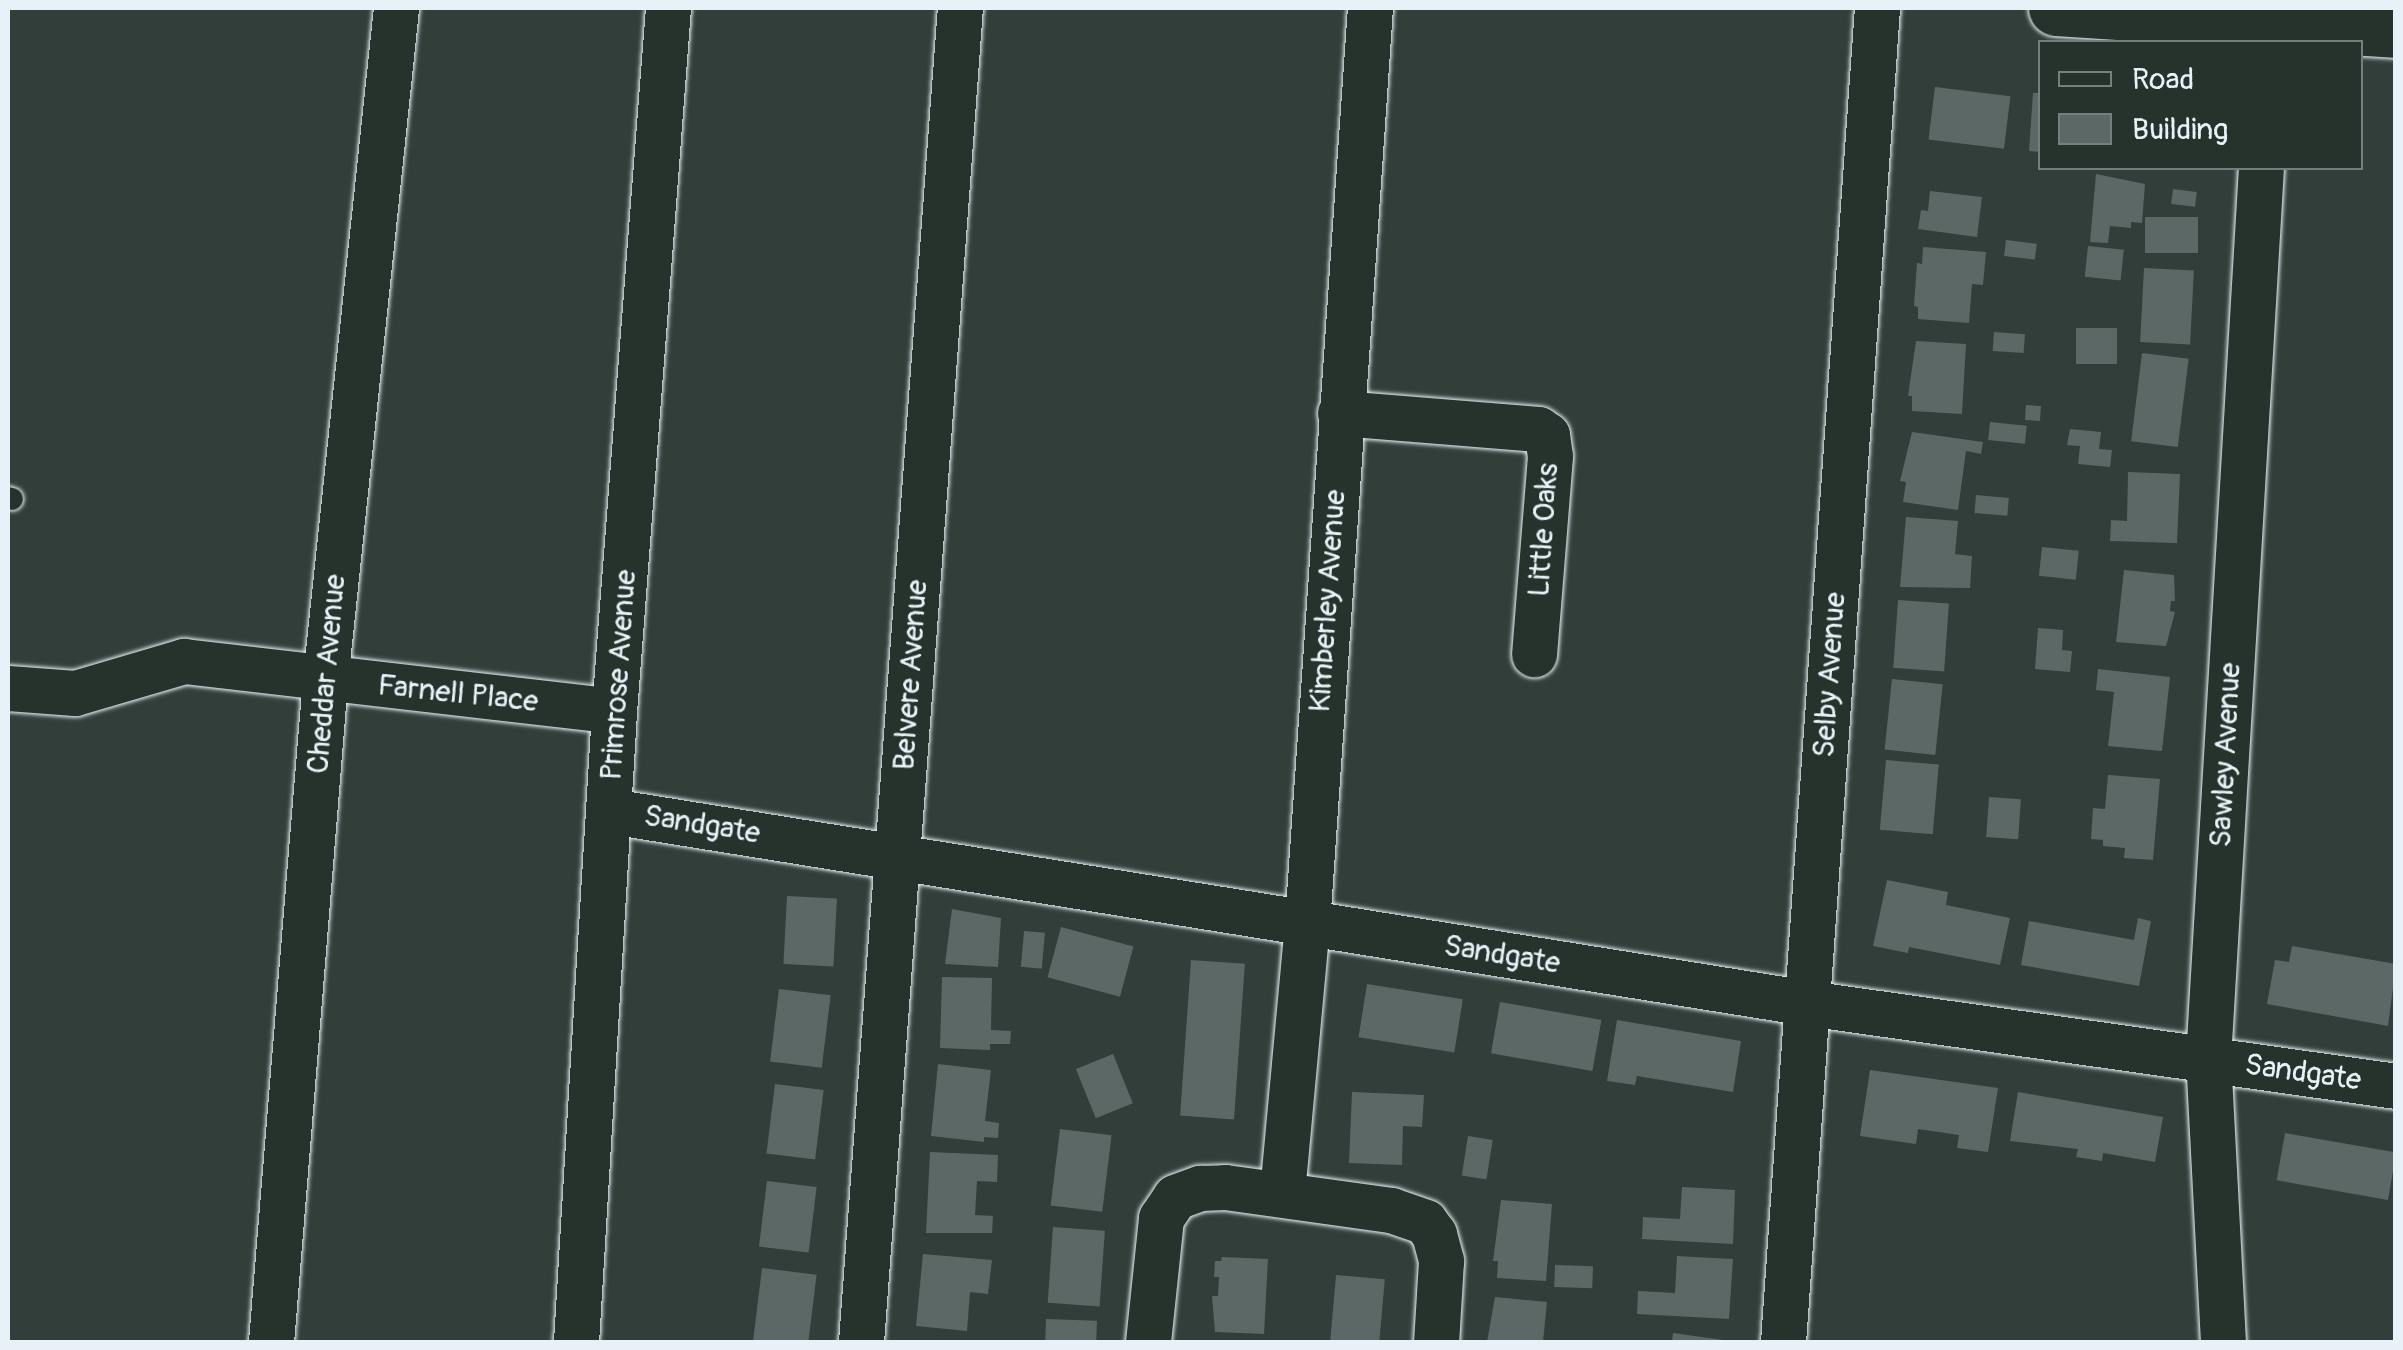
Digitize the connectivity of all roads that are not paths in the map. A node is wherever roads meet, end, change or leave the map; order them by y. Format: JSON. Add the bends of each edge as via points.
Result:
{"nodes":[{"id":1,"x":396,"y":8,"type":"edge"},
{"id":2,"x":668,"y":8,"type":"edge"},
{"id":3,"x":960,"y":8,"type":"edge"},
{"id":4,"x":1370,"y":8,"type":"edge"},
{"id":5,"x":1878,"y":8,"type":"edge"},
{"id":6,"x":2056,"y":8,"type":"edge"},
{"id":7,"x":2142,"y":10,"type":"edge"},
{"id":8,"x":2396,"y":30,"type":"edge"},
{"id":9,"x":2270,"y":33,"type":"edge"},
{"id":10,"x":2261,"y":170,"type":"edge"},
{"id":11,"x":1340,"y":413,"type":"junction"},
{"id":12,"x":1534,"y":654,"type":"dead end"},
{"id":13,"x":325,"y":680,"type":"junction"},
{"id":14,"x":8,"y":688,"type":"edge"},
{"id":15,"x":614,"y":711,"type":"junction"},
{"id":16,"x":610,"y":811,"type":"junction"},
{"id":17,"x":897,"y":855,"type":"junction"},
{"id":18,"x":1306,"y":924,"type":"junction"},
{"id":19,"x":1807,"y":1003,"type":"junction"},
{"id":20,"x":2208,"y":1060,"type":"junction"},
{"id":21,"x":2396,"y":1086,"type":"edge"},
{"id":22,"x":1282,"y":1193,"type":"junction"},
{"id":23,"x":271,"y":1342,"type":"edge"},
{"id":24,"x":576,"y":1342,"type":"edge"},
{"id":25,"x":860,"y":1342,"type":"edge"},
{"id":26,"x":1148,"y":1342,"type":"edge"},
{"id":27,"x":1436,"y":1342,"type":"edge"},
{"id":28,"x":1784,"y":1342,"type":"edge"},
{"id":29,"x":2223,"y":1342,"type":"edge"}],
"edges":[{"from":1,"to":13,"type":"street","name":"Cheddar Avenue"},
{"from":2,"to":15,"type":"street","name":"Primrose Avenue"},
{"from":3,"to":17,"type":"street","name":"Belvere Avenue"},
{"from":4,"to":11,"type":"street","name":"Kimberley Avenue"},
{"from":5,"to":19,"type":"street","name":"Selby Avenue"},
{"from":6,"to":7,"type":"street"},
{"from":7,"to":9,"type":"street"},
{"from":8,"to":9,"type":"street"},
{"from":10,"to":20,"type":"street","name":"Sawley Avenue"},
{"from":11,"to":12,"type":"street","name":"Little Oaks","via":[[1538,429],[1547,435]]},
{"from":11,"to":18,"type":"street","name":"Kimberley Avenue"},
{"from":13,"to":14,"type":"street","name":"Farnell Place","via":[[184,662],[75,692]]},
{"from":13,"to":15,"type":"street","name":"Farnell Place"},
{"from":13,"to":23,"type":"street","name":"Cheddar Avenue"},
{"from":15,"to":16,"type":"street","name":"Primrose Avenue"},
{"from":16,"to":17,"type":"street","name":"Sandgate"},
{"from":16,"to":24,"type":"street","name":"Primrose Avenue"},
{"from":17,"to":18,"type":"street","name":"Sandgate"},
{"from":17,"to":25,"type":"street","name":"Belvere Avenue"},
{"from":18,"to":19,"type":"street","name":"Sandgate"},
{"from":18,"to":22,"type":"street","name":"Kimberley Avenue"},
{"from":19,"to":20,"type":"street","name":"Sandgate"},
{"from":19,"to":28,"type":"street","name":"Selby Avenue"},
{"from":20,"to":21,"type":"street","name":"Sandgate"},
{"from":20,"to":29,"type":"street","name":"Sawley Avenue"},
{"from":22,"to":26,"type":"street","via":[[1200,1188],[1176,1197],[1161,1218]]},
{"from":22,"to":27,"type":"street","via":[[1391,1210],[1424,1222],[1441,1261]]}]}
